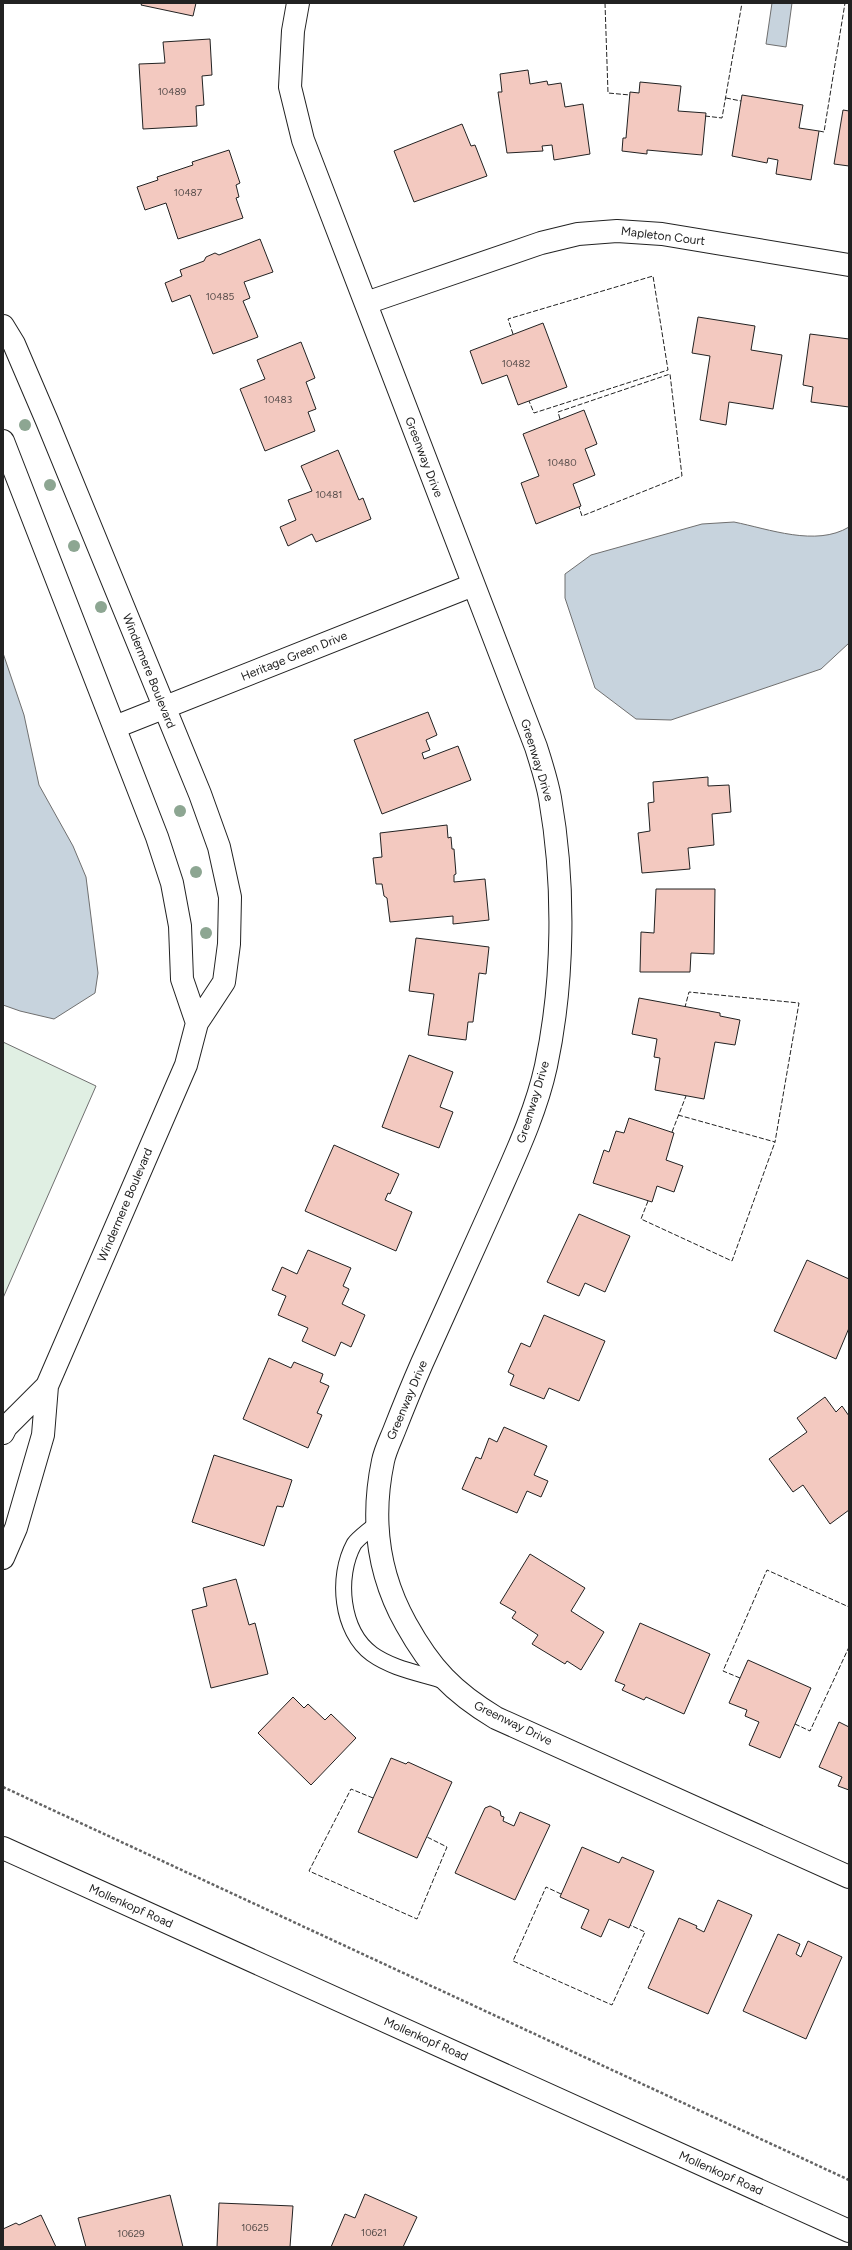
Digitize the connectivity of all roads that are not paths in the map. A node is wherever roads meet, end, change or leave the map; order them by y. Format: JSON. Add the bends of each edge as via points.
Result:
{"nodes":[{"id":1,"x":298,"y":3,"type":"edge"},
{"id":2,"x":849,"y":265,"type":"edge"},
{"id":3,"x":366,"y":303,"type":"junction"},
{"id":4,"x":3,"y":326,"type":"edge"},
{"id":5,"x":3,"y":441,"type":"edge"},
{"id":6,"x":473,"y":585,"type":"junction"},
{"id":7,"x":164,"y":708,"type":"junction"},
{"id":8,"x":115,"y":727,"type":"junction"},
{"id":9,"x":197,"y":1023,"type":"junction"},
{"id":10,"x":47,"y":1386,"type":"junction"},
{"id":11,"x":3,"y":1433,"type":"edge"},
{"id":12,"x":377,"y":1523,"type":"junction"},
{"id":13,"x":3,"y":1558,"type":"edge"},
{"id":14,"x":444,"y":1680,"type":"junction"},
{"id":15,"x":3,"y":1848,"type":"edge"},
{"id":16,"x":849,"y":1877,"type":"edge"},
{"id":17,"x":849,"y":2231,"type":"edge"}],
"edges":[{"from":1,"to":3,"type":"street","name":"Greenway Drive","via":[[293,31],[290,86],[303,140]]},
{"from":2,"to":3,"type":"street","name":"Mapleton Court","via":[[662,234],[617,231],[578,234],[541,243]]},
{"from":3,"to":6,"type":"street","name":"Greenway Drive"},
{"from":4,"to":7,"type":"street","name":"Windermere Boulevard","via":[[14,344],[47,421]]},
{"from":5,"to":8,"type":"street"},
{"from":6,"to":7,"type":"street","name":"Heritage Green Drive"},
{"from":6,"to":12,"type":"street","name":"Greenway Drive","via":[[536,747],[550,796],[557,855],[561,935],[558,984],[546,1067],[521,1143],[404,1404],[383,1458],[378,1490]]},
{"from":7,"to":8,"type":"street","name":"Heritage Green Drive"},
{"from":7,"to":9,"type":"street","name":"Windermere Boulevard","via":[[219,847],[230,896],[229,944],[224,982]]},
{"from":8,"to":9,"type":"street","via":[[158,837],[172,883],[180,926],[182,979]]},
{"from":9,"to":10,"type":"street","name":"Windermere Boulevard","via":[[186,1065]]},
{"from":10,"to":11,"type":"street","name":"Windermere Boulevard"},
{"from":10,"to":13,"type":"street","name":"Windermere Boulevard","via":[[43,1435],[16,1528]]},
{"from":12,"to":14,"type":"street","name":"Greenway Drive","via":[[382,1565],[397,1607],[419,1647]]},
{"from":12,"to":14,"type":"lane","via":[[355,1543],[346,1566],[343,1597],[351,1628],[372,1653],[393,1665]]},
{"from":14,"to":16,"type":"street","name":"Greenway Drive","via":[[472,1703],[496,1718]]},
{"from":15,"to":17,"type":"street","name":"Mollenkopf Road"}]}
